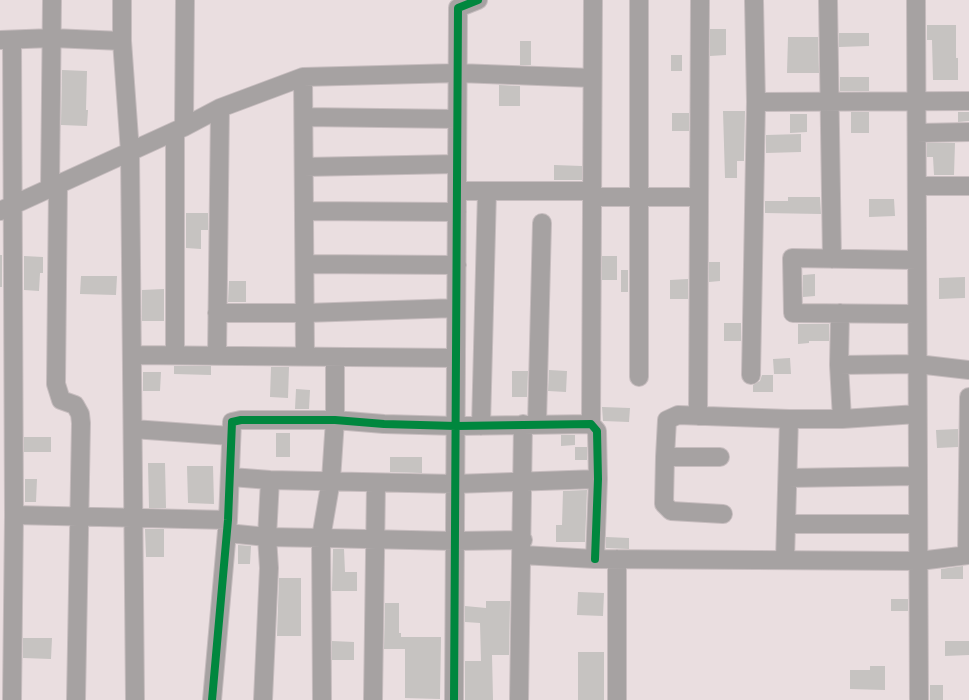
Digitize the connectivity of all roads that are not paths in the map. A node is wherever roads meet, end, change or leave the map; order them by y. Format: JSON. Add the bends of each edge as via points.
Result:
{"nodes":[{"id":1,"x":52,"y":0,"type":"edge"},
{"id":2,"x":122,"y":0,"type":"edge"},
{"id":3,"x":185,"y":0,"type":"edge"},
{"id":4,"x":478,"y":0,"type":"edge"},
{"id":5,"x":593,"y":0,"type":"edge"},
{"id":6,"x":639,"y":0,"type":"edge"},
{"id":7,"x":700,"y":0,"type":"edge"},
{"id":8,"x":754,"y":0,"type":"edge"},
{"id":9,"x":828,"y":0,"type":"edge"},
{"id":10,"x":916,"y":0,"type":"edge"},
{"id":11,"x":52,"y":38,"type":"junction"},
{"id":12,"x":6,"y":40,"type":"edge"},
{"id":13,"x":122,"y":41,"type":"junction"},
{"id":14,"x":458,"y":73,"type":"junction"},
{"id":15,"x":303,"y":76,"type":"junction"},
{"id":16,"x":592,"y":78,"type":"junction"},
{"id":17,"x":969,"y":101,"type":"edge"},
{"id":18,"x":756,"y":102,"type":"junction"},
{"id":19,"x":830,"y":102,"type":"junction"},
{"id":20,"x":917,"y":102,"type":"junction"},
{"id":21,"x":220,"y":108,"type":"junction"},
{"id":22,"x":304,"y":117,"type":"junction"},
{"id":23,"x":457,"y":118,"type":"junction"},
{"id":24,"x":180,"y":129,"type":"junction"},
{"id":25,"x":969,"y":132,"type":"edge"},
{"id":26,"x":917,"y":133,"type":"junction"},
{"id":27,"x":130,"y":152,"type":"junction"},
{"id":28,"x":457,"y":164,"type":"junction"},
{"id":29,"x":304,"y":167,"type":"junction"},
{"id":30,"x":917,"y":186,"type":"junction"},
{"id":31,"x":969,"y":186,"type":"edge"},
{"id":32,"x":54,"y":187,"type":"junction"},
{"id":33,"x":457,"y":191,"type":"junction"},
{"id":34,"x":487,"y":191,"type":"junction"},
{"id":35,"x":592,"y":194,"type":"junction"},
{"id":36,"x":639,"y":196,"type":"junction"},
{"id":37,"x":699,"y":197,"type":"junction"},
{"id":38,"x":6,"y":208,"type":"edge"},
{"id":39,"x":304,"y":211,"type":"junction"},
{"id":40,"x":457,"y":212,"type":"junction"},
{"id":41,"x":542,"y":224,"type":"dead end"},
{"id":42,"x":832,"y":259,"type":"junction"},
{"id":43,"x":917,"y":260,"type":"junction"},
{"id":44,"x":305,"y":264,"type":"junction"},
{"id":45,"x":457,"y":265,"type":"junction"},
{"id":46,"x":456,"y":308,"type":"junction"},
{"id":47,"x":217,"y":313,"type":"junction"},
{"id":48,"x":305,"y":313,"type":"junction"},
{"id":49,"x":840,"y":313,"type":"junction"},
{"id":50,"x":917,"y":314,"type":"junction"},
{"id":51,"x":132,"y":355,"type":"junction"},
{"id":52,"x":175,"y":355,"type":"junction"},
{"id":53,"x":217,"y":356,"type":"junction"},
{"id":54,"x":305,"y":356,"type":"junction"},
{"id":55,"x":335,"y":358,"type":"junction"},
{"id":56,"x":456,"y":358,"type":"junction"},
{"id":57,"x":917,"y":364,"type":"junction"},
{"id":58,"x":839,"y":365,"type":"junction"},
{"id":59,"x":969,"y":370,"type":"edge"},
{"id":60,"x":751,"y":375,"type":"dead end"},
{"id":61,"x":639,"y":377,"type":"dead end"},
{"id":62,"x":969,"y":396,"type":"edge"},
{"id":63,"x":917,"y":414,"type":"junction"},
{"id":64,"x":698,"y":416,"type":"junction"},
{"id":65,"x":788,"y":419,"type":"junction"},
{"id":66,"x":842,"y":419,"type":"junction"},
{"id":67,"x":335,"y":420,"type":"junction"},
{"id":68,"x":530,"y":424,"type":"junction"},
{"id":69,"x":591,"y":424,"type":"junction"},
{"id":70,"x":456,"y":426,"type":"junction"},
{"id":71,"x":481,"y":426,"type":"junction"},
{"id":72,"x":132,"y":429,"type":"junction"},
{"id":73,"x":231,"y":436,"type":"junction"},
{"id":74,"x":665,"y":457,"type":"junction"},
{"id":75,"x":720,"y":457,"type":"dead end"},
{"id":76,"x":917,"y":476,"type":"junction"},
{"id":77,"x":231,"y":477,"type":"junction"},
{"id":78,"x":788,"y":478,"type":"junction"},
{"id":79,"x":598,"y":479,"type":"junction"},
{"id":80,"x":270,"y":480,"type":"junction"},
{"id":81,"x":331,"y":480,"type":"junction"},
{"id":82,"x":376,"y":482,"type":"junction"},
{"id":83,"x":523,"y":482,"type":"junction"},
{"id":84,"x":456,"y":484,"type":"junction"},
{"id":85,"x":723,"y":514,"type":"dead end"},
{"id":86,"x":14,"y":515,"type":"junction"},
{"id":87,"x":79,"y":516,"type":"junction"},
{"id":88,"x":133,"y":517,"type":"junction"},
{"id":89,"x":787,"y":524,"type":"junction"},
{"id":90,"x":917,"y":524,"type":"junction"},
{"id":91,"x":227,"y":526,"type":"junction"},
{"id":92,"x":268,"y":537,"type":"junction"},
{"id":93,"x":321,"y":538,"type":"junction"},
{"id":94,"x":375,"y":539,"type":"junction"},
{"id":95,"x":455,"y":541,"type":"junction"},
{"id":96,"x":522,"y":547,"type":"junction"},
{"id":97,"x":968,"y":555,"type":"edge"},
{"id":98,"x":595,"y":559,"type":"junction"},
{"id":99,"x":617,"y":559,"type":"junction"},
{"id":100,"x":785,"y":560,"type":"junction"},
{"id":101,"x":919,"y":561,"type":"junction"},
{"id":102,"x":6,"y":588,"type":"edge"},
{"id":103,"x":12,"y":700,"type":"edge"},
{"id":104,"x":76,"y":700,"type":"edge"},
{"id":105,"x":135,"y":700,"type":"edge"},
{"id":106,"x":212,"y":700,"type":"edge"},
{"id":107,"x":263,"y":700,"type":"edge"},
{"id":108,"x":322,"y":700,"type":"edge"},
{"id":109,"x":373,"y":700,"type":"edge"},
{"id":110,"x":454,"y":700,"type":"edge"},
{"id":111,"x":519,"y":700,"type":"edge"},
{"id":112,"x":617,"y":700,"type":"edge"},
{"id":113,"x":919,"y":700,"type":"edge"}],
"edges":[{"from":1,"to":11,"type":"street"},
{"from":2,"to":13,"type":"street"},
{"from":3,"to":24,"type":"street"},
{"from":4,"to":14,"type":"street","via":[[458,8]]},
{"from":5,"to":16,"type":"street"},
{"from":6,"to":36,"type":"street"},
{"from":7,"to":37,"type":"street"},
{"from":8,"to":18,"type":"street"},
{"from":9,"to":19,"type":"street"},
{"from":10,"to":20,"type":"street"},
{"from":11,"to":12,"type":"street"},
{"from":11,"to":13,"type":"street"},
{"from":11,"to":32,"type":"street"},
{"from":12,"to":38,"type":"street"},
{"from":13,"to":27,"type":"street"},
{"from":14,"to":15,"type":"street"},
{"from":14,"to":16,"type":"street"},
{"from":14,"to":23,"type":"street"},
{"from":15,"to":21,"type":"street"},
{"from":15,"to":22,"type":"street"},
{"from":16,"to":35,"type":"street"},
{"from":17,"to":20,"type":"street"},
{"from":18,"to":19,"type":"street"},
{"from":18,"to":60,"type":"street"},
{"from":19,"to":20,"type":"street"},
{"from":19,"to":42,"type":"street"},
{"from":20,"to":26,"type":"street"},
{"from":21,"to":24,"type":"street"},
{"from":21,"to":47,"type":"street"},
{"from":22,"to":23,"type":"street"},
{"from":22,"to":29,"type":"street"},
{"from":23,"to":28,"type":"street"},
{"from":24,"to":27,"type":"street"},
{"from":24,"to":52,"type":"street"},
{"from":25,"to":26,"type":"street"},
{"from":26,"to":30,"type":"street"},
{"from":27,"to":32,"type":"street"},
{"from":27,"to":51,"type":"street"},
{"from":28,"to":29,"type":"street"},
{"from":28,"to":33,"type":"street"},
{"from":29,"to":39,"type":"street"},
{"from":30,"to":31,"type":"street"},
{"from":30,"to":43,"type":"street"},
{"from":32,"to":38,"type":"street"},
{"from":32,"to":87,"type":"street","via":[[56,384],[61,400],[75,405],[80,414]]},
{"from":33,"to":34,"type":"street"},
{"from":33,"to":40,"type":"street"},
{"from":34,"to":35,"type":"street"},
{"from":34,"to":71,"type":"street"},
{"from":35,"to":36,"type":"street"},
{"from":35,"to":69,"type":"street"},
{"from":36,"to":37,"type":"street"},
{"from":36,"to":61,"type":"street"},
{"from":37,"to":64,"type":"street"},
{"from":38,"to":86,"type":"street"},
{"from":39,"to":40,"type":"street"},
{"from":39,"to":44,"type":"street"},
{"from":40,"to":45,"type":"street"},
{"from":41,"to":68,"type":"street"},
{"from":42,"to":43,"type":"street"},
{"from":42,"to":49,"type":"street","via":[[792,258],[793,313]]},
{"from":43,"to":50,"type":"street"},
{"from":44,"to":45,"type":"street"},
{"from":44,"to":48,"type":"street"},
{"from":45,"to":46,"type":"street"},
{"from":46,"to":48,"type":"street"},
{"from":46,"to":56,"type":"street"},
{"from":47,"to":48,"type":"street"},
{"from":47,"to":53,"type":"street"},
{"from":48,"to":54,"type":"street"},
{"from":49,"to":50,"type":"street"},
{"from":49,"to":58,"type":"street"},
{"from":50,"to":57,"type":"street"},
{"from":51,"to":52,"type":"street"},
{"from":51,"to":72,"type":"street"},
{"from":52,"to":53,"type":"street"},
{"from":53,"to":54,"type":"street"},
{"from":54,"to":55,"type":"street"},
{"from":55,"to":56,"type":"street"},
{"from":55,"to":67,"type":"street"},
{"from":56,"to":70,"type":"street"},
{"from":57,"to":58,"type":"street"},
{"from":57,"to":59,"type":"street"},
{"from":57,"to":63,"type":"street"},
{"from":58,"to":66,"type":"street"},
{"from":62,"to":97,"type":"street"},
{"from":63,"to":66,"type":"street"},
{"from":63,"to":76,"type":"street"},
{"from":64,"to":65,"type":"street"},
{"from":64,"to":74,"type":"street","via":[[678,415],[667,420]]},
{"from":65,"to":66,"type":"street"},
{"from":65,"to":78,"type":"street"},
{"from":67,"to":70,"type":"street"},
{"from":67,"to":73,"type":"street","via":[[241,420],[232,422]]},
{"from":67,"to":81,"type":"street"},
{"from":68,"to":69,"type":"street"},
{"from":68,"to":71,"type":"street"},
{"from":68,"to":83,"type":"street"},
{"from":69,"to":79,"type":"street","via":[[597,431]]},
{"from":70,"to":71,"type":"street"},
{"from":70,"to":84,"type":"street"},
{"from":72,"to":73,"type":"street"},
{"from":72,"to":88,"type":"street"},
{"from":73,"to":77,"type":"street"},
{"from":74,"to":75,"type":"street"},
{"from":74,"to":85,"type":"street","via":[[664,504],[671,511]]},
{"from":76,"to":78,"type":"street"},
{"from":76,"to":90,"type":"street"},
{"from":77,"to":80,"type":"street"},
{"from":77,"to":91,"type":"street"},
{"from":78,"to":89,"type":"street"},
{"from":79,"to":83,"type":"street"},
{"from":79,"to":98,"type":"street"},
{"from":80,"to":81,"type":"street"},
{"from":80,"to":92,"type":"street"},
{"from":81,"to":82,"type":"street"},
{"from":81,"to":93,"type":"street"},
{"from":82,"to":84,"type":"street"},
{"from":82,"to":94,"type":"street"},
{"from":83,"to":84,"type":"street"},
{"from":83,"to":96,"type":"street"},
{"from":84,"to":95,"type":"street"},
{"from":86,"to":87,"type":"street"},
{"from":86,"to":102,"type":"street"},
{"from":87,"to":88,"type":"street"},
{"from":87,"to":104,"type":"street"},
{"from":88,"to":91,"type":"street"},
{"from":88,"to":105,"type":"street"},
{"from":89,"to":90,"type":"street"},
{"from":89,"to":100,"type":"street"},
{"from":90,"to":101,"type":"street"},
{"from":91,"to":92,"type":"street"},
{"from":91,"to":106,"type":"street"},
{"from":92,"to":93,"type":"street"},
{"from":92,"to":107,"type":"street"},
{"from":93,"to":94,"type":"street"},
{"from":93,"to":108,"type":"street"},
{"from":94,"to":95,"type":"street"},
{"from":94,"to":109,"type":"street"},
{"from":95,"to":96,"type":"street"},
{"from":95,"to":110,"type":"street"},
{"from":96,"to":98,"type":"street"},
{"from":96,"to":111,"type":"street"},
{"from":97,"to":101,"type":"street"},
{"from":98,"to":99,"type":"street"},
{"from":99,"to":100,"type":"street"},
{"from":99,"to":112,"type":"street"},
{"from":100,"to":101,"type":"street"},
{"from":101,"to":113,"type":"street"},
{"from":102,"to":103,"type":"street"}]}
